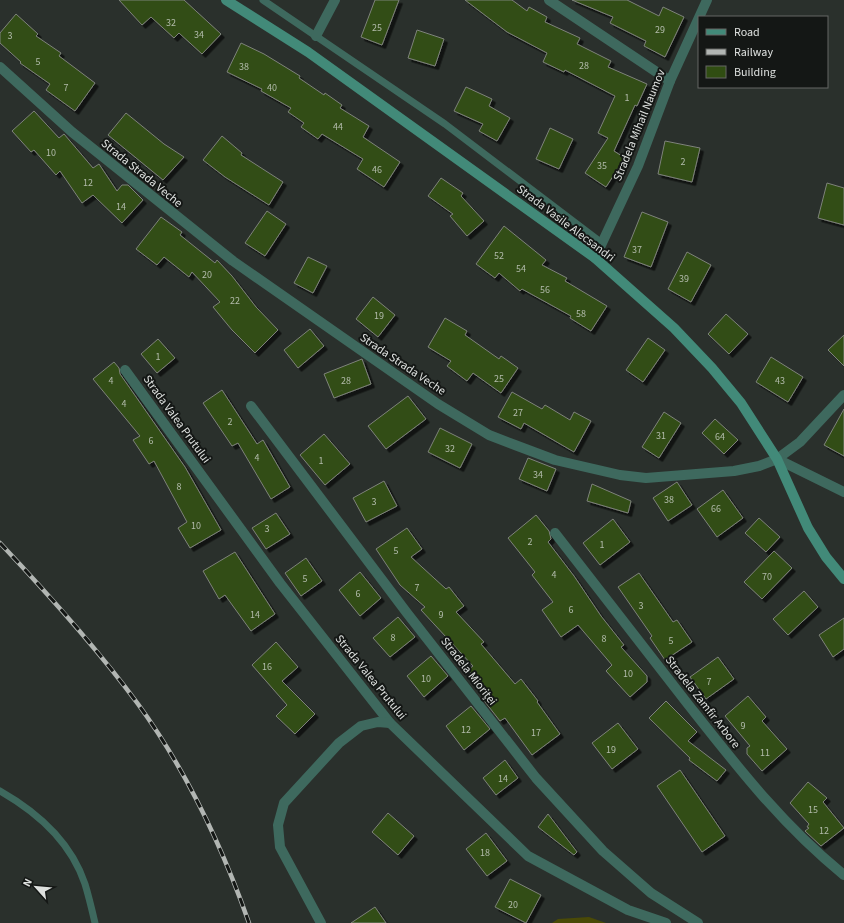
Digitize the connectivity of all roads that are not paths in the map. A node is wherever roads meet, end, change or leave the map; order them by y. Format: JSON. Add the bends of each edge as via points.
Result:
{"nodes":[{"id":1,"x":226,"y":0,"type":"edge"},
{"id":2,"x":263,"y":0,"type":"edge"},
{"id":3,"x":335,"y":0,"type":"edge"},
{"id":4,"x":549,"y":0,"type":"edge"},
{"id":5,"x":706,"y":0,"type":"edge"},
{"id":6,"x":699,"y":16,"type":"edge"},
{"id":7,"x":698,"y":18,"type":"edge"},
{"id":8,"x":316,"y":36,"type":"junction"},
{"id":9,"x":0,"y":67,"type":"edge"},
{"id":10,"x":670,"y":81,"type":"junction"},
{"id":11,"x":602,"y":243,"type":"junction"},
{"id":12,"x":595,"y":258,"type":"junction"},
{"id":13,"x":125,"y":370,"type":"dead end"},
{"id":14,"x":844,"y":395,"type":"edge"},
{"id":15,"x":251,"y":406,"type":"dead end"},
{"id":16,"x":777,"y":459,"type":"junction"},
{"id":17,"x":844,"y":492,"type":"edge"},
{"id":18,"x":554,"y":533,"type":"dead end"},
{"id":19,"x":844,"y":579,"type":"edge"},
{"id":20,"x":390,"y":723,"type":"junction"},
{"id":21,"x":0,"y":791,"type":"edge"},
{"id":22,"x":844,"y":875,"type":"edge"},
{"id":23,"x":95,"y":923,"type":"edge"},
{"id":24,"x":321,"y":923,"type":"edge"},
{"id":25,"x":666,"y":923,"type":"edge"},
{"id":26,"x":698,"y":923,"type":"edge"}],
"edges":[{"from":1,"to":12,"type":"main road","name":"Strada Vasile Alecsandri","via":[[308,52]]},
{"from":2,"to":8,"type":"lane"},
{"from":3,"to":8,"type":"street"},
{"from":4,"to":10,"type":"street"},
{"from":5,"to":6,"type":"street","name":"Stradela Mihail Naumov"},
{"from":7,"to":10,"type":"street","name":"Stradela Mihail Naumov"},
{"from":8,"to":11,"type":"lane","via":[[445,124]]},
{"from":9,"to":16,"type":"street","name":"Strada Strada Veche","via":[[72,132],[233,261],[438,404],[489,435],[554,460],[640,477],[734,471]]},
{"from":10,"to":11,"type":"street","name":"Stradela Mihail Naumov","via":[[638,166]]},
{"from":11,"to":12,"type":"street","name":"Stradela Mihail Naumov"},
{"from":12,"to":16,"type":"main road","name":"Strada Vasile Alecsandri","via":[[674,328],[712,368],[741,403]]},
{"from":13,"to":20,"type":"street","name":"Strada Valea Prutului","via":[[280,583]]},
{"from":14,"to":16,"type":"street","name":"Strada Strada Veche","via":[[800,442]]},
{"from":15,"to":26,"type":"street","name":"Stradela Mioriței","via":[[407,613],[536,778],[603,851],[651,892]]},
{"from":16,"to":17,"type":"street"},
{"from":16,"to":19,"type":"main road","name":"Strada Vasile Alecsandri","via":[[808,528],[826,557]]},
{"from":18,"to":22,"type":"street","name":"Stradela Zamfir Arbore","via":[[769,804],[799,836]]},
{"from":20,"to":24,"type":"street","via":[[378,722],[361,726],[339,743],[284,803],[278,825],[280,847]]},
{"from":20,"to":25,"type":"street","name":"Strada Valea Prutului","via":[[528,856],[628,910]]},
{"from":21,"to":23,"type":"lane","via":[[32,812],[63,843],[81,874]]}]}
